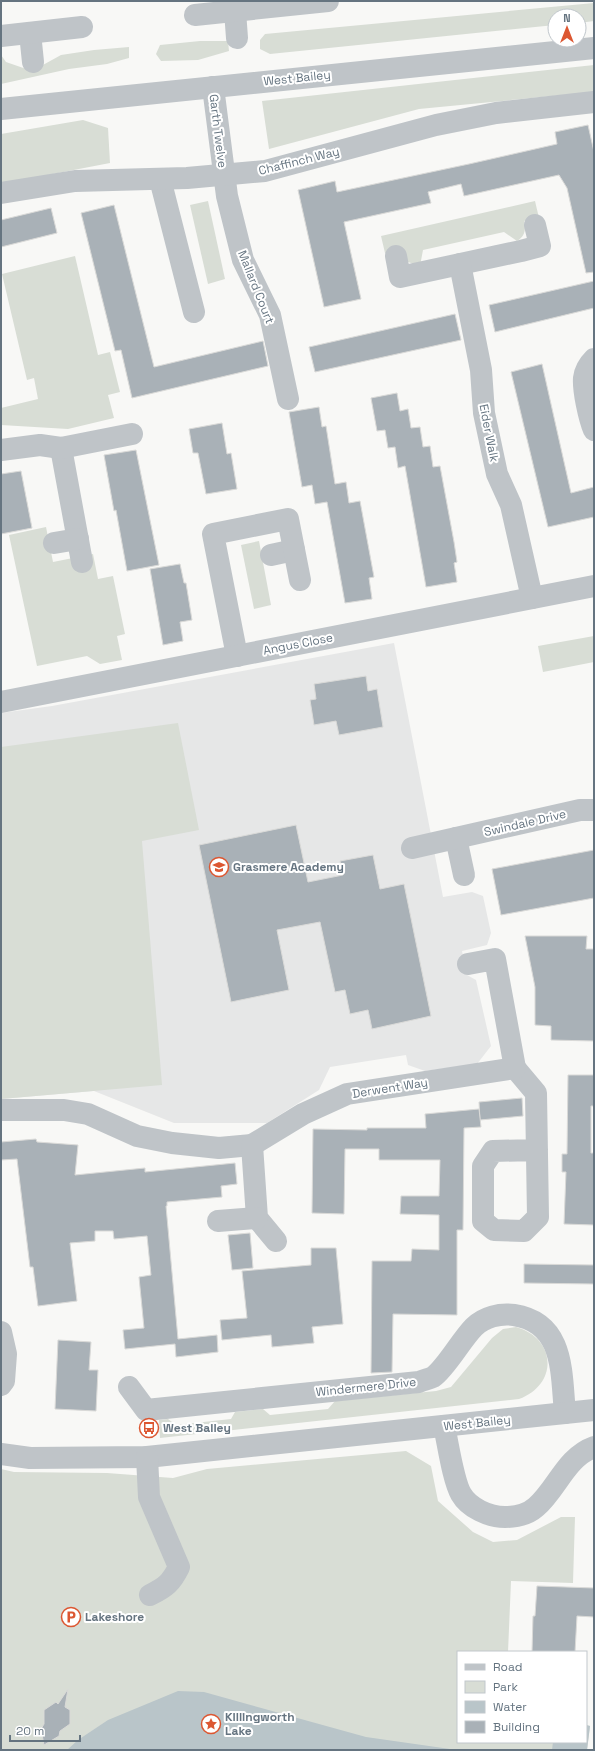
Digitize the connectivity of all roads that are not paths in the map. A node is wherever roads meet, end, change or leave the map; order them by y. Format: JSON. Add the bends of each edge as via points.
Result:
{"nodes":[{"id":1,"x":328,"y":1,"type":"edge"},
{"id":2,"x":234,"y":11,"type":"junction"},
{"id":3,"x":196,"y":15,"type":"dead end"},
{"id":4,"x":82,"y":27,"type":"dead end"},
{"id":5,"x":30,"y":33,"type":"junction"},
{"id":6,"x":1,"y":36,"type":"edge"},
{"id":7,"x":237,"y":38,"type":"dead end"},
{"id":8,"x":594,"y":48,"type":"edge"},
{"id":9,"x":33,"y":62,"type":"dead end"},
{"id":10,"x":213,"y":87,"type":"junction"},
{"id":11,"x":594,"y":102,"type":"edge"},
{"id":12,"x":1,"y":109,"type":"edge"},
{"id":13,"x":224,"y":175,"type":"junction"},
{"id":14,"x":160,"y":179,"type":"junction"},
{"id":15,"x":1,"y":193,"type":"edge"},
{"id":16,"x":535,"y":224,"type":"dead end"},
{"id":17,"x":396,"y":256,"type":"dead end"},
{"id":18,"x":460,"y":264,"type":"junction"},
{"id":19,"x":194,"y":312,"type":"dead end"},
{"id":20,"x":594,"y":359,"type":"edge"},
{"id":21,"x":288,"y":399,"type":"dead end"},
{"id":22,"x":594,"y":430,"type":"edge"},
{"id":23,"x":132,"y":434,"type":"dead end"},
{"id":24,"x":61,"y":448,"type":"junction"},
{"id":25,"x":1,"y":450,"type":"edge"},
{"id":26,"x":78,"y":539,"type":"junction"},
{"id":27,"x":54,"y":543,"type":"dead end"},
{"id":28,"x":294,"y":550,"type":"junction"},
{"id":29,"x":271,"y":555,"type":"dead end"},
{"id":30,"x":82,"y":562,"type":"dead end"},
{"id":31,"x":300,"y":580,"type":"dead end"},
{"id":32,"x":594,"y":586,"type":"edge"},
{"id":33,"x":532,"y":598,"type":"junction"},
{"id":34,"x":237,"y":656,"type":"junction"},
{"id":35,"x":1,"y":702,"type":"edge"},
{"id":36,"x":594,"y":810,"type":"edge"},
{"id":37,"x":456,"y":838,"type":"junction"},
{"id":38,"x":412,"y":848,"type":"dead end"},
{"id":39,"x":464,"y":875,"type":"dead end"},
{"id":40,"x":468,"y":964,"type":"dead end"},
{"id":41,"x":515,"y":1068,"type":"junction"},
{"id":42,"x":1,"y":1110,"type":"edge"},
{"id":43,"x":252,"y":1145,"type":"junction"},
{"id":44,"x":537,"y":1150,"type":"dead end"},
{"id":45,"x":257,"y":1218,"type":"junction"},
{"id":46,"x":218,"y":1221,"type":"dead end"},
{"id":47,"x":276,"y":1241,"type":"dead end"},
{"id":48,"x":1,"y":1332,"type":"edge"},
{"id":49,"x":1,"y":1385,"type":"edge"},
{"id":50,"x":129,"y":1387,"type":"dead end"},
{"id":51,"x":594,"y":1410,"type":"edge"},
{"id":52,"x":565,"y":1413,"type":"junction"},
{"id":53,"x":444,"y":1426,"type":"junction"},
{"id":54,"x":594,"y":1447,"type":"edge"},
{"id":55,"x":1,"y":1454,"type":"edge"},
{"id":56,"x":147,"y":1457,"type":"junction"},
{"id":57,"x":150,"y":1595,"type":"dead end"}],
"edges":[{"from":1,"to":2,"type":"street"},
{"from":2,"to":3,"type":"street"},
{"from":2,"to":7,"type":"street"},
{"from":4,"to":5,"type":"street"},
{"from":5,"to":6,"type":"street"},
{"from":5,"to":9,"type":"street"},
{"from":8,"to":10,"type":"street","name":"West Bailey"},
{"from":10,"to":12,"type":"street","name":"West Bailey"},
{"from":10,"to":13,"type":"street","name":"Garth Twelve"},
{"from":11,"to":13,"type":"street","name":"Chaffinch Way","via":[[496,113],[374,140],[265,171]]},
{"from":13,"to":14,"type":"street","name":"Chaffinch Way"},
{"from":13,"to":21,"type":"street","name":"Mallard Court","via":[[244,260],[270,316]]},
{"from":14,"to":15,"type":"street","name":"Chaffinch Way","via":[[75,181]]},
{"from":14,"to":19,"type":"street"},
{"from":16,"to":18,"type":"street","via":[[540,246]]},
{"from":17,"to":18,"type":"street","via":[[400,277]]},
{"from":18,"to":33,"type":"street","name":"Eider Walk","via":[[481,370],[484,414],[497,474],[511,505]]},
{"from":20,"to":22,"type":"street","via":[[586,368],[584,386]]},
{"from":23,"to":24,"type":"street"},
{"from":24,"to":25,"type":"street","via":[[40,445]]},
{"from":24,"to":26,"type":"street"},
{"from":26,"to":27,"type":"street"},
{"from":26,"to":30,"type":"street"},
{"from":28,"to":29,"type":"street"},
{"from":28,"to":31,"type":"street"},
{"from":28,"to":34,"type":"street","via":[[288,519],[213,534]]},
{"from":32,"to":33,"type":"street","name":"Angus Close"},
{"from":33,"to":34,"type":"street","name":"Angus Close"},
{"from":34,"to":35,"type":"street","name":"Angus Close"},
{"from":36,"to":37,"type":"street","name":"Swindale Drive","via":[[580,810]]},
{"from":37,"to":38,"type":"street","name":"Swindale Drive"},
{"from":37,"to":39,"type":"street"},
{"from":40,"to":41,"type":"street","via":[[495,959]]},
{"from":41,"to":43,"type":"street","name":"Derwent Way","via":[[347,1094],[303,1114]]},
{"from":41,"to":44,"type":"street","via":[[536,1093]]},
{"from":42,"to":43,"type":"street","name":"Derwent Way","via":[[64,1110],[88,1114],[137,1136],[172,1143],[219,1148]]},
{"from":43,"to":45,"type":"street"},
{"from":45,"to":46,"type":"street"},
{"from":45,"to":47,"type":"street"},
{"from":48,"to":49,"type":"street","via":[[6,1354],[4,1381]]},
{"from":50,"to":52,"type":"street","name":"Windermere Drive","via":[[146,1410],[418,1382],[433,1377],[475,1326],[491,1317],[510,1315],[523,1317],[538,1324],[553,1341],[559,1355]]},
{"from":51,"to":52,"type":"street","name":"West Bailey"},
{"from":52,"to":53,"type":"street","name":"West Bailey"},
{"from":53,"to":54,"type":"street","via":[[461,1494],[478,1510],[495,1517],[526,1514],[537,1507],[582,1452]]},
{"from":53,"to":56,"type":"street","name":"West Bailey"},
{"from":55,"to":56,"type":"street","name":"West Bailey","via":[[30,1458]]},
{"from":56,"to":57,"type":"street","via":[[149,1497],[179,1567],[172,1581]]}]}
